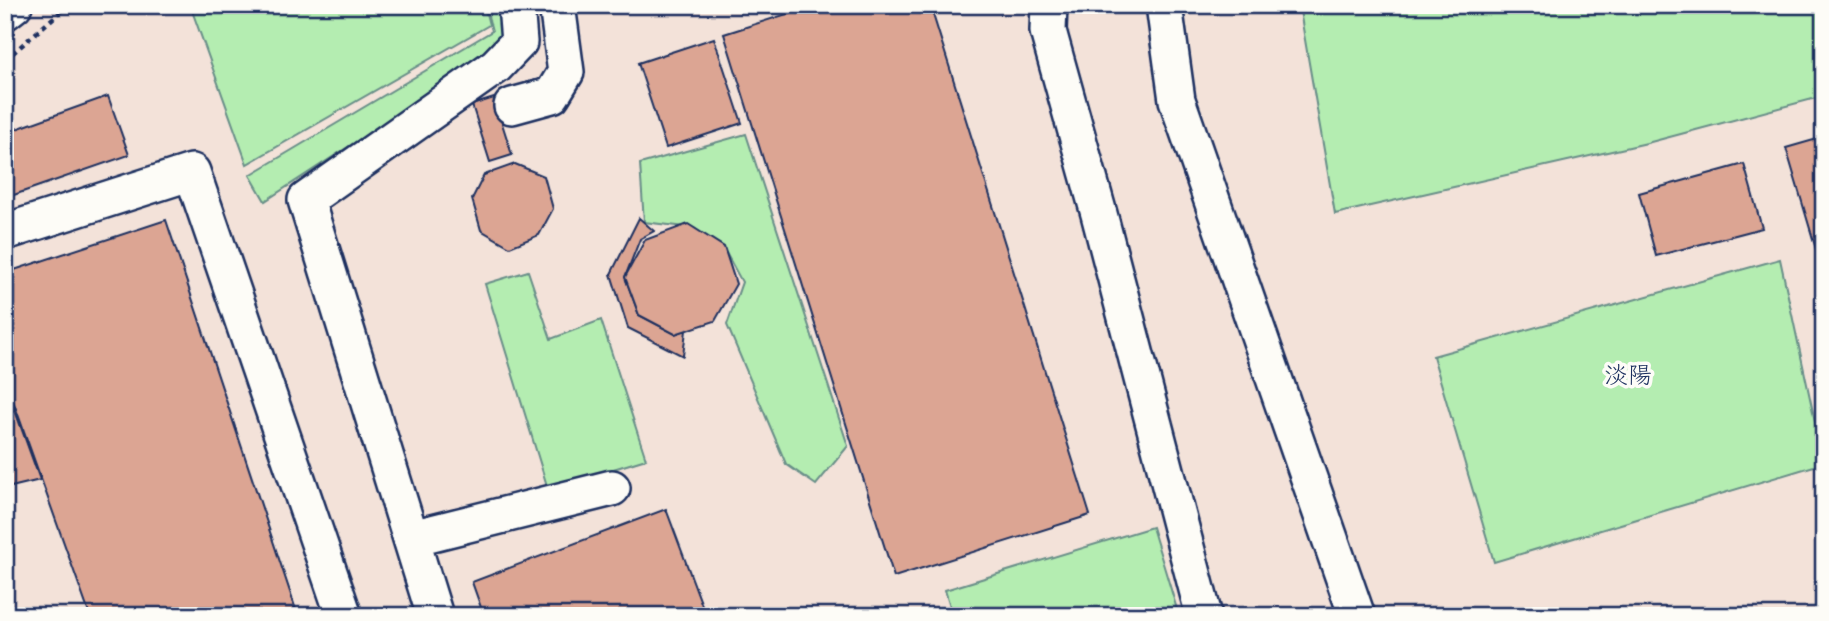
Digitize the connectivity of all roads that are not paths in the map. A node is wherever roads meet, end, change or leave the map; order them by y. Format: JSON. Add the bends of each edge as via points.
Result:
{"nodes":[{"id":1,"x":14,"y":5,"type":"edge"},
{"id":2,"x":516,"y":5,"type":"edge"},
{"id":3,"x":557,"y":5,"type":"edge"},
{"id":4,"x":1049,"y":5,"type":"edge"},
{"id":5,"x":1164,"y":5,"type":"edge"},
{"id":6,"x":5,"y":12,"type":"edge"},
{"id":7,"x":512,"y":106,"type":"dead end"},
{"id":8,"x":5,"y":232,"type":"edge"},
{"id":9,"x":612,"y":488,"type":"dead end"},
{"id":10,"x":412,"y":538,"type":"junction"},
{"id":11,"x":344,"y":616,"type":"edge"},
{"id":12,"x":435,"y":616,"type":"edge"},
{"id":13,"x":1204,"y":616,"type":"edge"},
{"id":14,"x":1357,"y":616,"type":"edge"}],
"edges":[{"from":1,"to":6,"type":"street"},
{"from":2,"to":10,"type":"street","via":[[519,42],[496,66],[306,200]]},
{"from":3,"to":7,"type":"street","via":[[566,72],[552,95]]},
{"from":4,"to":13,"type":"street","via":[[1048,31]]},
{"from":5,"to":14,"type":"street","via":[[1177,100]]},
{"from":8,"to":11,"type":"street","via":[[192,172]]},
{"from":9,"to":10,"type":"street"},
{"from":10,"to":12,"type":"street"}]}
